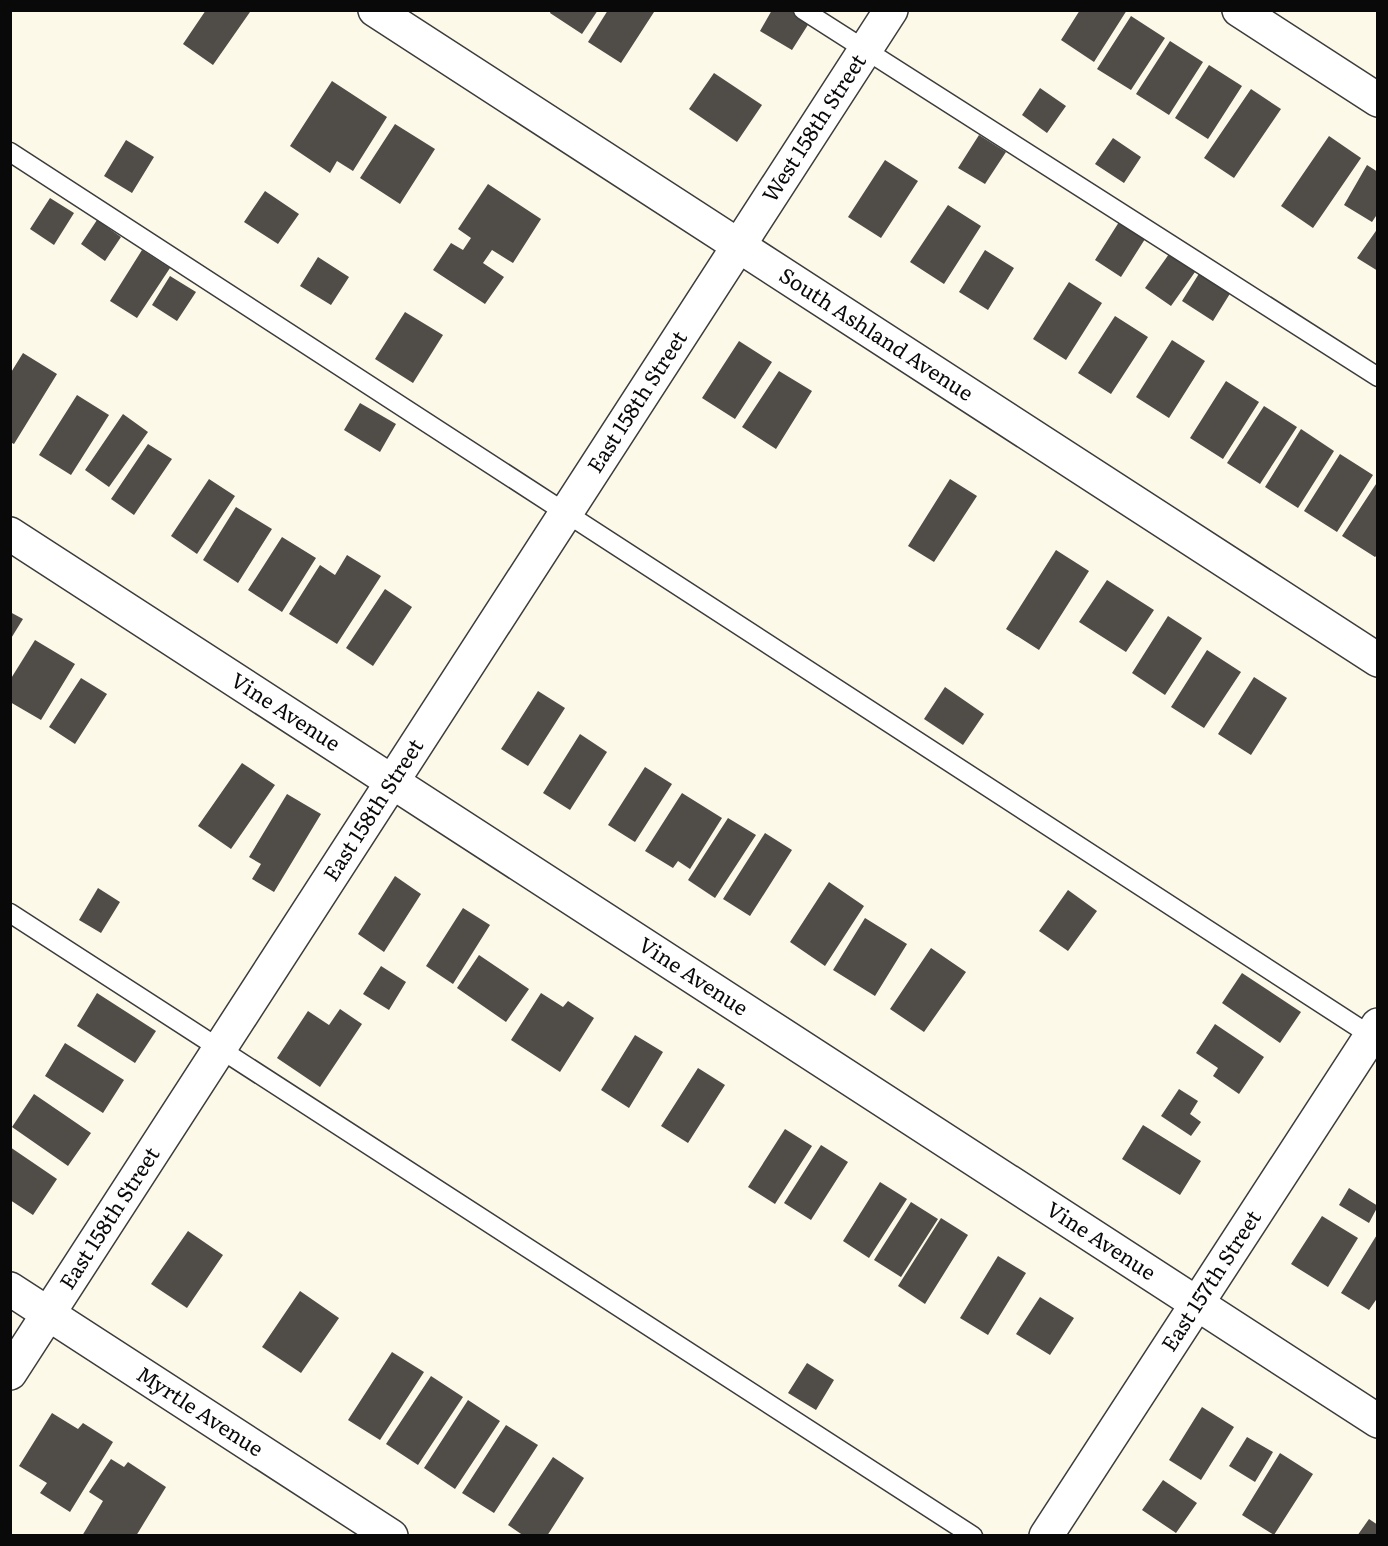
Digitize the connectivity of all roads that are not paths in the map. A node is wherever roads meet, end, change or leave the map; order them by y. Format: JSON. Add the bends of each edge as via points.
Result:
{"nodes":[{"id":1,"x":375,"y":10,"type":"edge"},
{"id":2,"x":803,"y":10,"type":"edge"},
{"id":3,"x":891,"y":10,"type":"edge"},
{"id":4,"x":1239,"y":10,"type":"edge"},
{"id":5,"x":865,"y":50,"type":"junction"},
{"id":6,"x":1377,"y":100,"type":"edge"},
{"id":7,"x":10,"y":152,"type":"edge"},
{"id":8,"x":737,"y":245,"type":"junction"},
{"id":9,"x":1377,"y":377,"type":"edge"},
{"id":10,"x":565,"y":512,"type":"junction"},
{"id":11,"x":10,"y":534,"type":"edge"},
{"id":12,"x":1377,"y":660,"type":"edge"},
{"id":13,"x":392,"y":782,"type":"junction"},
{"id":14,"x":10,"y":913,"type":"edge"},
{"id":15,"x":1375,"y":1033,"type":"edge"},
{"id":16,"x":220,"y":1048,"type":"junction"},
{"id":17,"x":10,"y":1289,"type":"edge"},
{"id":18,"x":1197,"y":1304,"type":"junction"},
{"id":19,"x":49,"y":1313,"type":"junction"},
{"id":20,"x":10,"y":1373,"type":"edge"},
{"id":21,"x":1377,"y":1420,"type":"edge"},
{"id":22,"x":391,"y":1536,"type":"edge"},
{"id":23,"x":973,"y":1536,"type":"edge"},
{"id":24,"x":1046,"y":1536,"type":"edge"}],
"edges":[{"from":1,"to":8,"type":"street","name":"South Ashland Avenue"},
{"from":2,"to":5,"type":"lane"},
{"from":3,"to":5,"type":"street","name":"West 158th Street"},
{"from":4,"to":6,"type":"street"},
{"from":5,"to":8,"type":"street","name":"West 158th Street"},
{"from":5,"to":9,"type":"lane"},
{"from":7,"to":10,"type":"lane"},
{"from":8,"to":10,"type":"street","name":"East 158th Street"},
{"from":8,"to":12,"type":"street","name":"South Ashland Avenue"},
{"from":10,"to":13,"type":"street","name":"East 158th Street"},
{"from":10,"to":15,"type":"lane"},
{"from":11,"to":13,"type":"street","name":"Vine Avenue"},
{"from":13,"to":16,"type":"street","name":"East 158th Street"},
{"from":13,"to":18,"type":"street","name":"Vine Avenue"},
{"from":14,"to":16,"type":"lane"},
{"from":15,"to":18,"type":"street","name":"East 157th Street"},
{"from":16,"to":19,"type":"street","name":"East 158th Street"},
{"from":16,"to":23,"type":"lane"},
{"from":17,"to":19,"type":"street","name":"Myrtle Avenue"},
{"from":18,"to":21,"type":"street","name":"Vine Avenue"},
{"from":18,"to":24,"type":"street","name":"East 157th Street"},
{"from":19,"to":20,"type":"street","name":"East 158th Street"},
{"from":19,"to":22,"type":"street","name":"Myrtle Avenue"}]}
